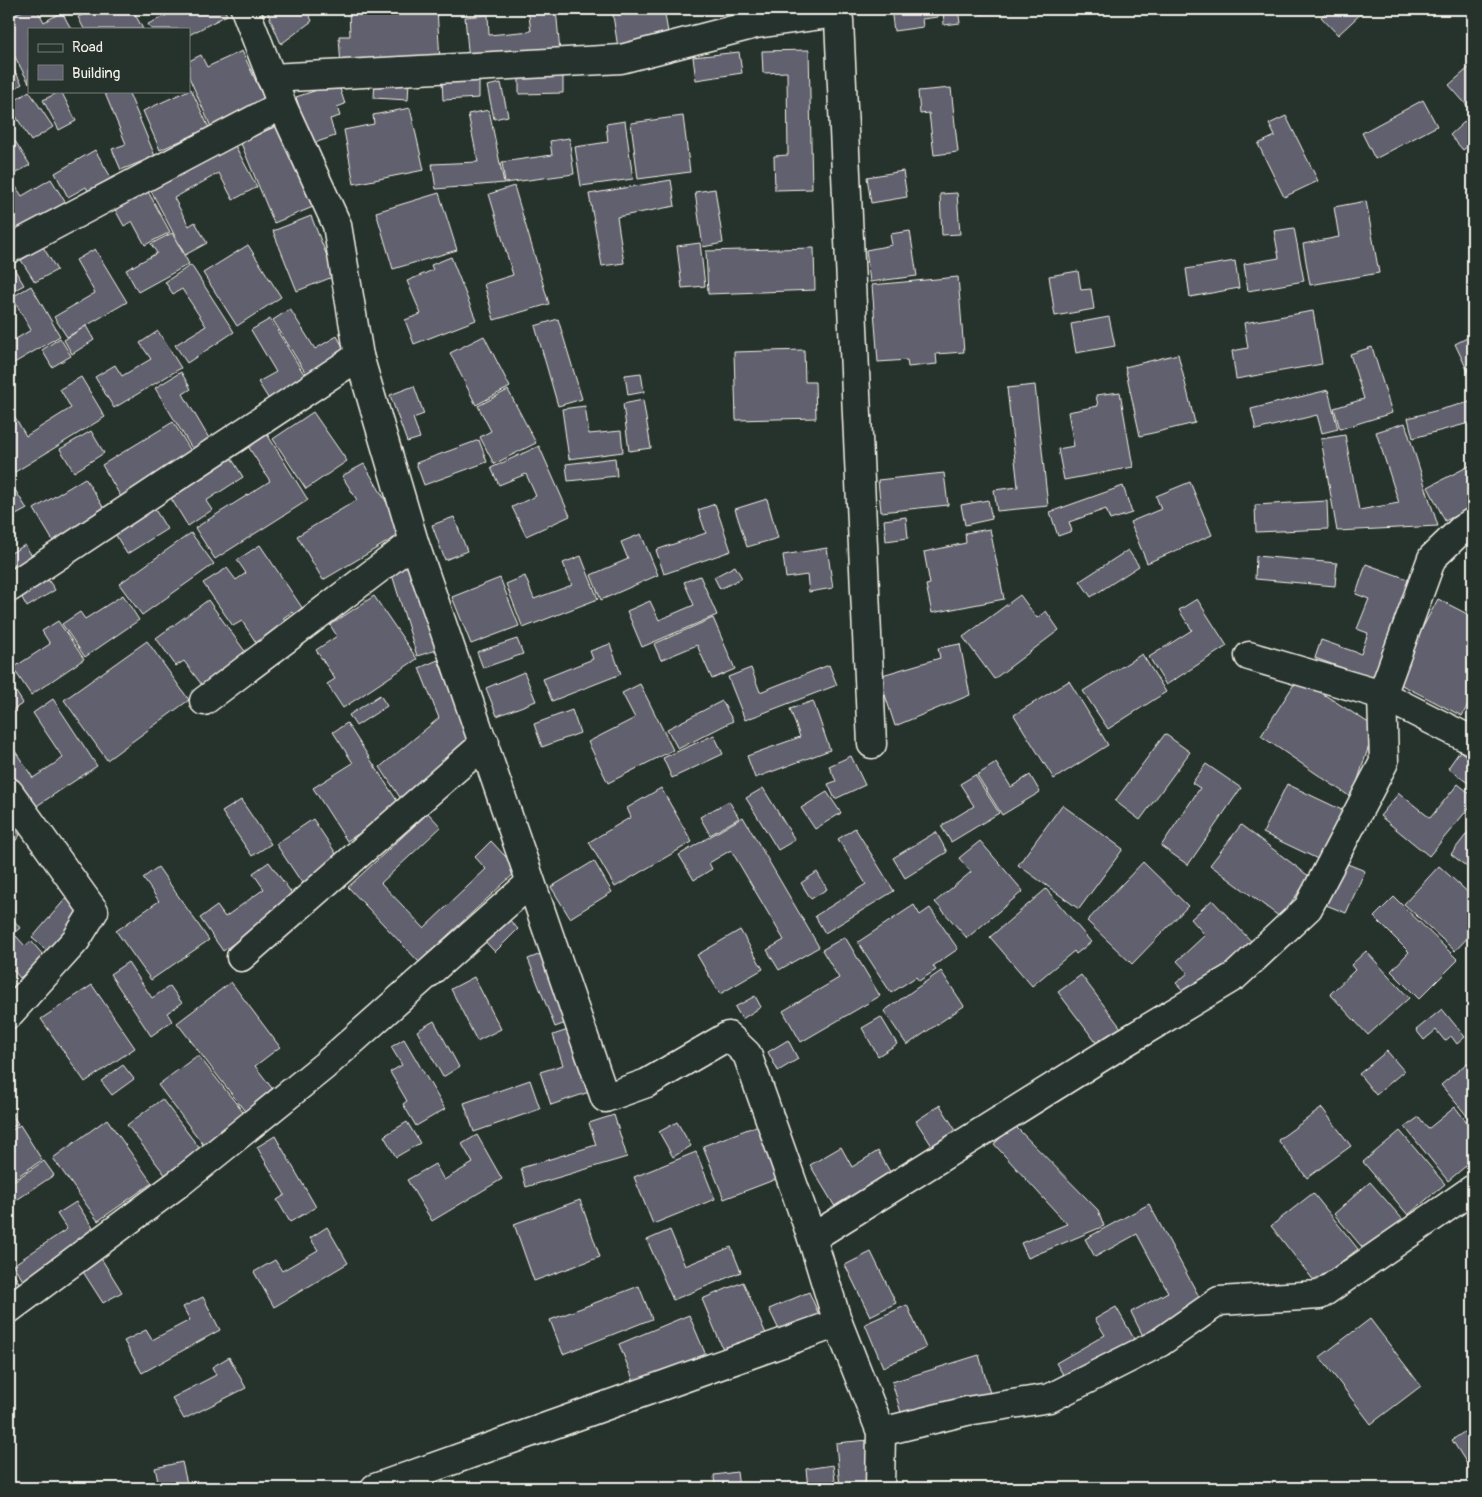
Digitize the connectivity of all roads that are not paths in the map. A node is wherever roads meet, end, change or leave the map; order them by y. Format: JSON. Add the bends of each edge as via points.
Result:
{"nodes":[{"id":1,"x":245,"y":9,"type":"edge"},
{"id":2,"x":836,"y":11,"type":"edge"},
{"id":3,"x":271,"y":78,"type":"junction"},
{"id":4,"x":282,"y":105,"type":"junction"},
{"id":5,"x":9,"y":249,"type":"edge"},
{"id":6,"x":359,"y":356,"type":"junction"},
{"id":7,"x":1473,"y":522,"type":"edge"},
{"id":8,"x":414,"y":542,"type":"junction"},
{"id":9,"x":9,"y":588,"type":"edge"},
{"id":10,"x":1249,"y":656,"type":"dead end"},
{"id":11,"x":1382,"y":695,"type":"junction"},
{"id":12,"x":204,"y":701,"type":"dead end"},
{"id":13,"x":1473,"y":741,"type":"edge"},
{"id":14,"x":484,"y":743,"type":"junction"},
{"id":15,"x":872,"y":744,"type":"dead end"},
{"id":16,"x":9,"y":792,"type":"edge"},
{"id":17,"x":530,"y":883,"type":"junction"},
{"id":18,"x":240,"y":957,"type":"dead end"},
{"id":19,"x":9,"y":1014,"type":"edge"},
{"id":20,"x":1473,"y":1189,"type":"edge"},
{"id":21,"x":812,"y":1238,"type":"junction"},
{"id":22,"x":9,"y":1309,"type":"edge"},
{"id":23,"x":838,"y":1323,"type":"junction"},
{"id":24,"x":881,"y":1432,"type":"junction"},
{"id":25,"x":375,"y":1488,"type":"edge"},
{"id":26,"x":880,"y":1488,"type":"edge"}],
"edges":[{"from":1,"to":3,"type":"street"},
{"from":2,"to":3,"type":"street","via":[[756,24],[621,59]]},
{"from":2,"to":15,"type":"street","via":[[840,20]]},
{"from":3,"to":4,"type":"street"},
{"from":4,"to":5,"type":"street"},
{"from":4,"to":6,"type":"street","via":[[336,225]]},
{"from":6,"to":8,"type":"street"},
{"from":6,"to":9,"type":"street"},
{"from":7,"to":11,"type":"street","via":[[1432,558]]},
{"from":8,"to":12,"type":"street"},
{"from":8,"to":14,"type":"street"},
{"from":10,"to":11,"type":"street"},
{"from":11,"to":13,"type":"street"},
{"from":11,"to":21,"type":"street","via":[[1384,762],[1308,908],[1235,976]]},
{"from":14,"to":17,"type":"street"},
{"from":14,"to":18,"type":"street"},
{"from":16,"to":19,"type":"street","via":[[94,911],[76,940]]},
{"from":17,"to":21,"type":"street","via":[[605,1098],[647,1083],[728,1036],[747,1054]]},
{"from":17,"to":22,"type":"street","via":[[324,1066],[183,1180]]},
{"from":20,"to":24,"type":"street","via":[[1320,1295],[1218,1301],[1159,1343],[1050,1398],[966,1411]]},
{"from":21,"to":23,"type":"street"},
{"from":23,"to":24,"type":"street"},
{"from":23,"to":25,"type":"street"},
{"from":24,"to":26,"type":"street"}]}
